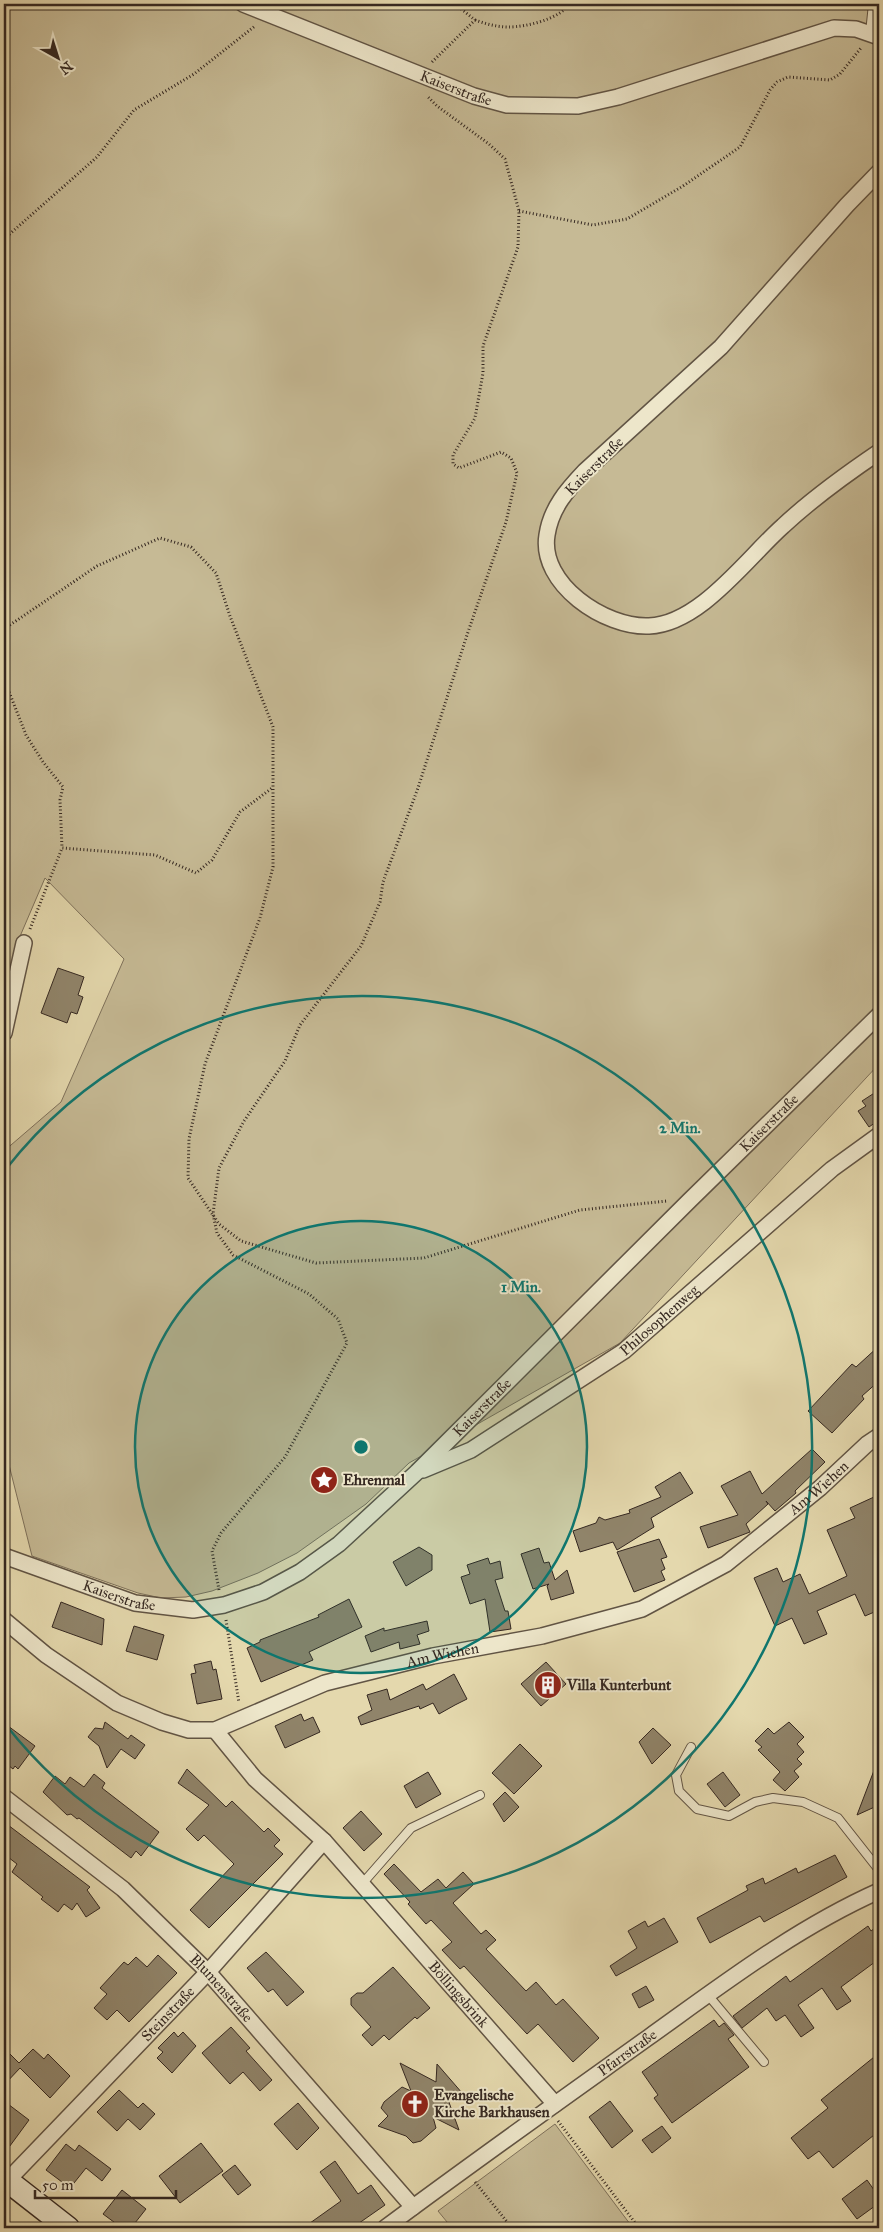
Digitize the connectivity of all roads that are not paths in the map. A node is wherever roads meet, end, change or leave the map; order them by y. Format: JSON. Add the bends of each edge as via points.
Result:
{"nodes":[{"id":1,"x":243,"y":4,"type":"edge"},
{"id":2,"x":873,"y":4,"type":"edge"},
{"id":3,"x":875,"y":35,"type":"edge"},
{"id":4,"x":879,"y":172,"type":"edge"},
{"id":5,"x":879,"y":452,"type":"edge"},
{"id":6,"x":24,"y":943,"type":"road end"},
{"id":7,"x":879,"y":1016,"type":"edge"},
{"id":8,"x":4,"y":1033,"type":"edge"},
{"id":9,"x":879,"y":1135,"type":"edge"},
{"id":10,"x":873,"y":1440,"type":"edge"},
{"id":11,"x":417,"y":1472,"type":"junction"},
{"id":12,"x":4,"y":1556,"type":"edge"},
{"id":13,"x":4,"y":1620,"type":"edge"},
{"id":14,"x":215,"y":1730,"type":"junction"},
{"id":15,"x":691,"y":1747,"type":"dead end"},
{"id":16,"x":480,"y":1795,"type":"dead end"},
{"id":17,"x":4,"y":1798,"type":"edge"},
{"id":18,"x":324,"y":1841,"type":"junction"},
{"id":19,"x":879,"y":1870,"type":"edge"},
{"id":20,"x":362,"y":1884,"type":"junction"},
{"id":21,"x":879,"y":1891,"type":"edge"},
{"id":22,"x":208,"y":1972,"type":"junction"},
{"id":23,"x":708,"y":1995,"type":"junction"},
{"id":24,"x":764,"y":2062,"type":"dead end"},
{"id":25,"x":552,"y":2106,"type":"junction"},
{"id":26,"x":5,"y":2179,"type":"edge"},
{"id":27,"x":413,"y":2207,"type":"junction"},
{"id":28,"x":68,"y":2228,"type":"edge"},
{"id":29,"x":385,"y":2228,"type":"edge"}],
"edges":[{"from":1,"to":3,"type":"street","name":"Kaiserstraße","via":[[474,96],[507,105],[578,106],[618,97],[834,28],[856,29]]},
{"from":2,"to":3,"type":"lane"},
{"from":4,"to":5,"type":"street","name":"Kaiserstraße","via":[[721,347],[565,492],[552,516],[546,537],[548,556],[567,590],[608,619],[649,626],[671,622],[710,597],[782,526]]},
{"from":6,"to":8,"type":"street"},
{"from":7,"to":11,"type":"street","name":"Kaiserstraße"},
{"from":9,"to":11,"type":"street","name":"Philosophenweg","via":[[825,1175],[624,1351],[471,1450]]},
{"from":10,"to":14,"type":"street","name":"Am Wiehen","via":[[820,1488],[726,1564],[642,1609],[542,1636],[433,1656],[325,1683]]},
{"from":11,"to":12,"type":"street","name":"Kaiserstraße","via":[[338,1544],[300,1572],[263,1592],[224,1605],[193,1610],[135,1603]]},
{"from":13,"to":14,"type":"street","name":"Am Wiehen","via":[[46,1655],[117,1703],[190,1730]]},
{"from":14,"to":18,"type":"street","name":"Böllingsbrink","via":[[255,1779]]},
{"from":15,"to":19,"type":"lane","via":[[676,1775],[679,1791],[697,1809],[729,1816],[755,1802],[773,1798],[803,1802],[838,1818]]},
{"from":16,"to":20,"type":"lane","via":[[411,1828]]},
{"from":17,"to":22,"type":"street","name":"Blumenstraße","via":[[123,1889]]},
{"from":18,"to":20,"type":"street","name":"Böllingsbrink"},
{"from":18,"to":22,"type":"street","name":"Steinstraße"},
{"from":20,"to":25,"type":"street","name":"Böllingsbrink"},
{"from":21,"to":23,"type":"street","name":"Pfarrstraße","via":[[807,1927]]},
{"from":22,"to":26,"type":"street","name":"Steinstraße"},
{"from":22,"to":27,"type":"street","name":"Blumenstraße"},
{"from":23,"to":24,"type":"lane"},
{"from":23,"to":25,"type":"street","name":"Pfarrstraße"},
{"from":25,"to":27,"type":"street","name":"Pfarrstraße"},
{"from":26,"to":28,"type":"main road"},
{"from":27,"to":29,"type":"street","name":"Pfarrstraße"}]}
